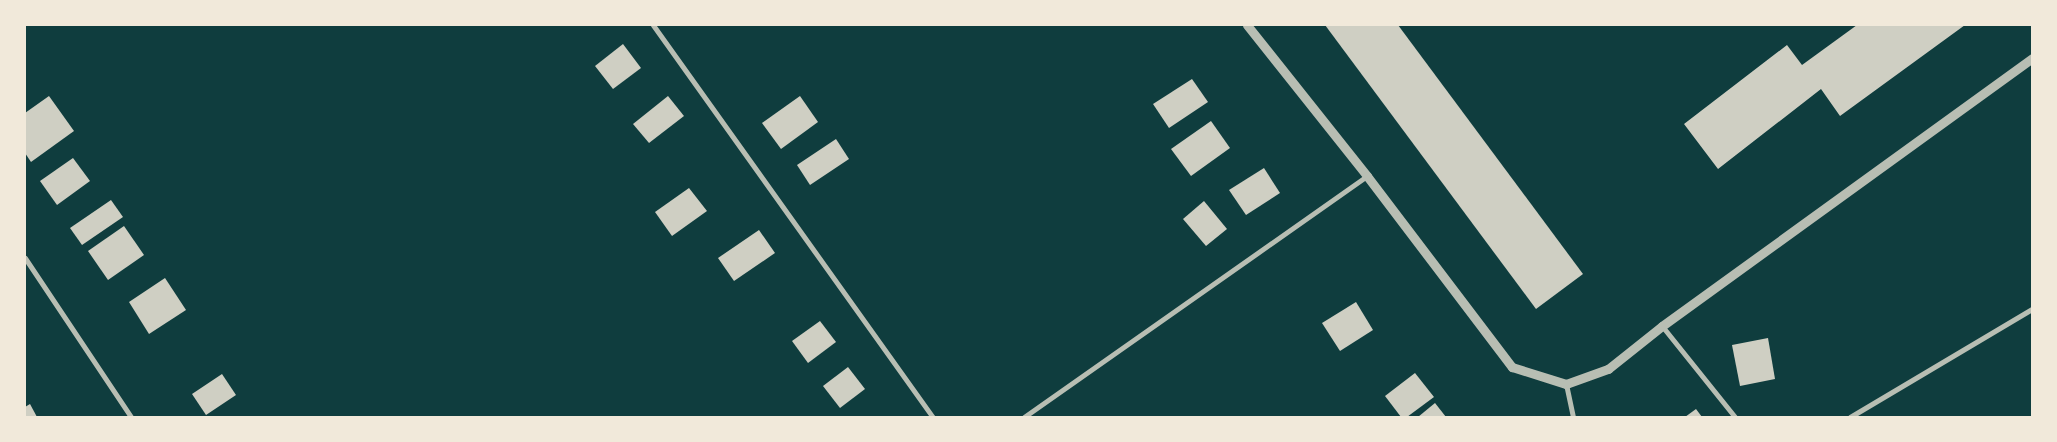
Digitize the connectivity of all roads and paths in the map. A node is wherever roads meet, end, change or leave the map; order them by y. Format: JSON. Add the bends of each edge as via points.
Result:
{"nodes":[{"id":1,"x":653,"y":25,"type":"edge"},
{"id":2,"x":1247,"y":25,"type":"edge"},
{"id":3,"x":2032,"y":58,"type":"edge"},
{"id":4,"x":1367,"y":176,"type":"junction"},
{"id":5,"x":25,"y":258,"type":"edge"},
{"id":6,"x":2032,"y":309,"type":"edge"},
{"id":7,"x":1662,"y":326,"type":"junction"},
{"id":8,"x":1566,"y":384,"type":"junction"},
{"id":9,"x":131,"y":417,"type":"edge"},
{"id":10,"x":933,"y":417,"type":"edge"},
{"id":11,"x":1024,"y":417,"type":"edge"},
{"id":12,"x":1572,"y":417,"type":"edge"},
{"id":13,"x":1735,"y":417,"type":"edge"},
{"id":14,"x":1850,"y":417,"type":"edge"}],
"edges":[{"from":1,"to":10,"type":"street"},
{"from":2,"to":4,"type":"street"},
{"from":3,"to":7,"type":"street"},
{"from":4,"to":8,"type":"street","via":[[1512,367]]},
{"from":4,"to":11,"type":"street"},
{"from":5,"to":9,"type":"street"},
{"from":6,"to":14,"type":"street"},
{"from":7,"to":8,"type":"street","via":[[1608,369]]},
{"from":7,"to":13,"type":"street"},
{"from":8,"to":12,"type":"street"}]}
